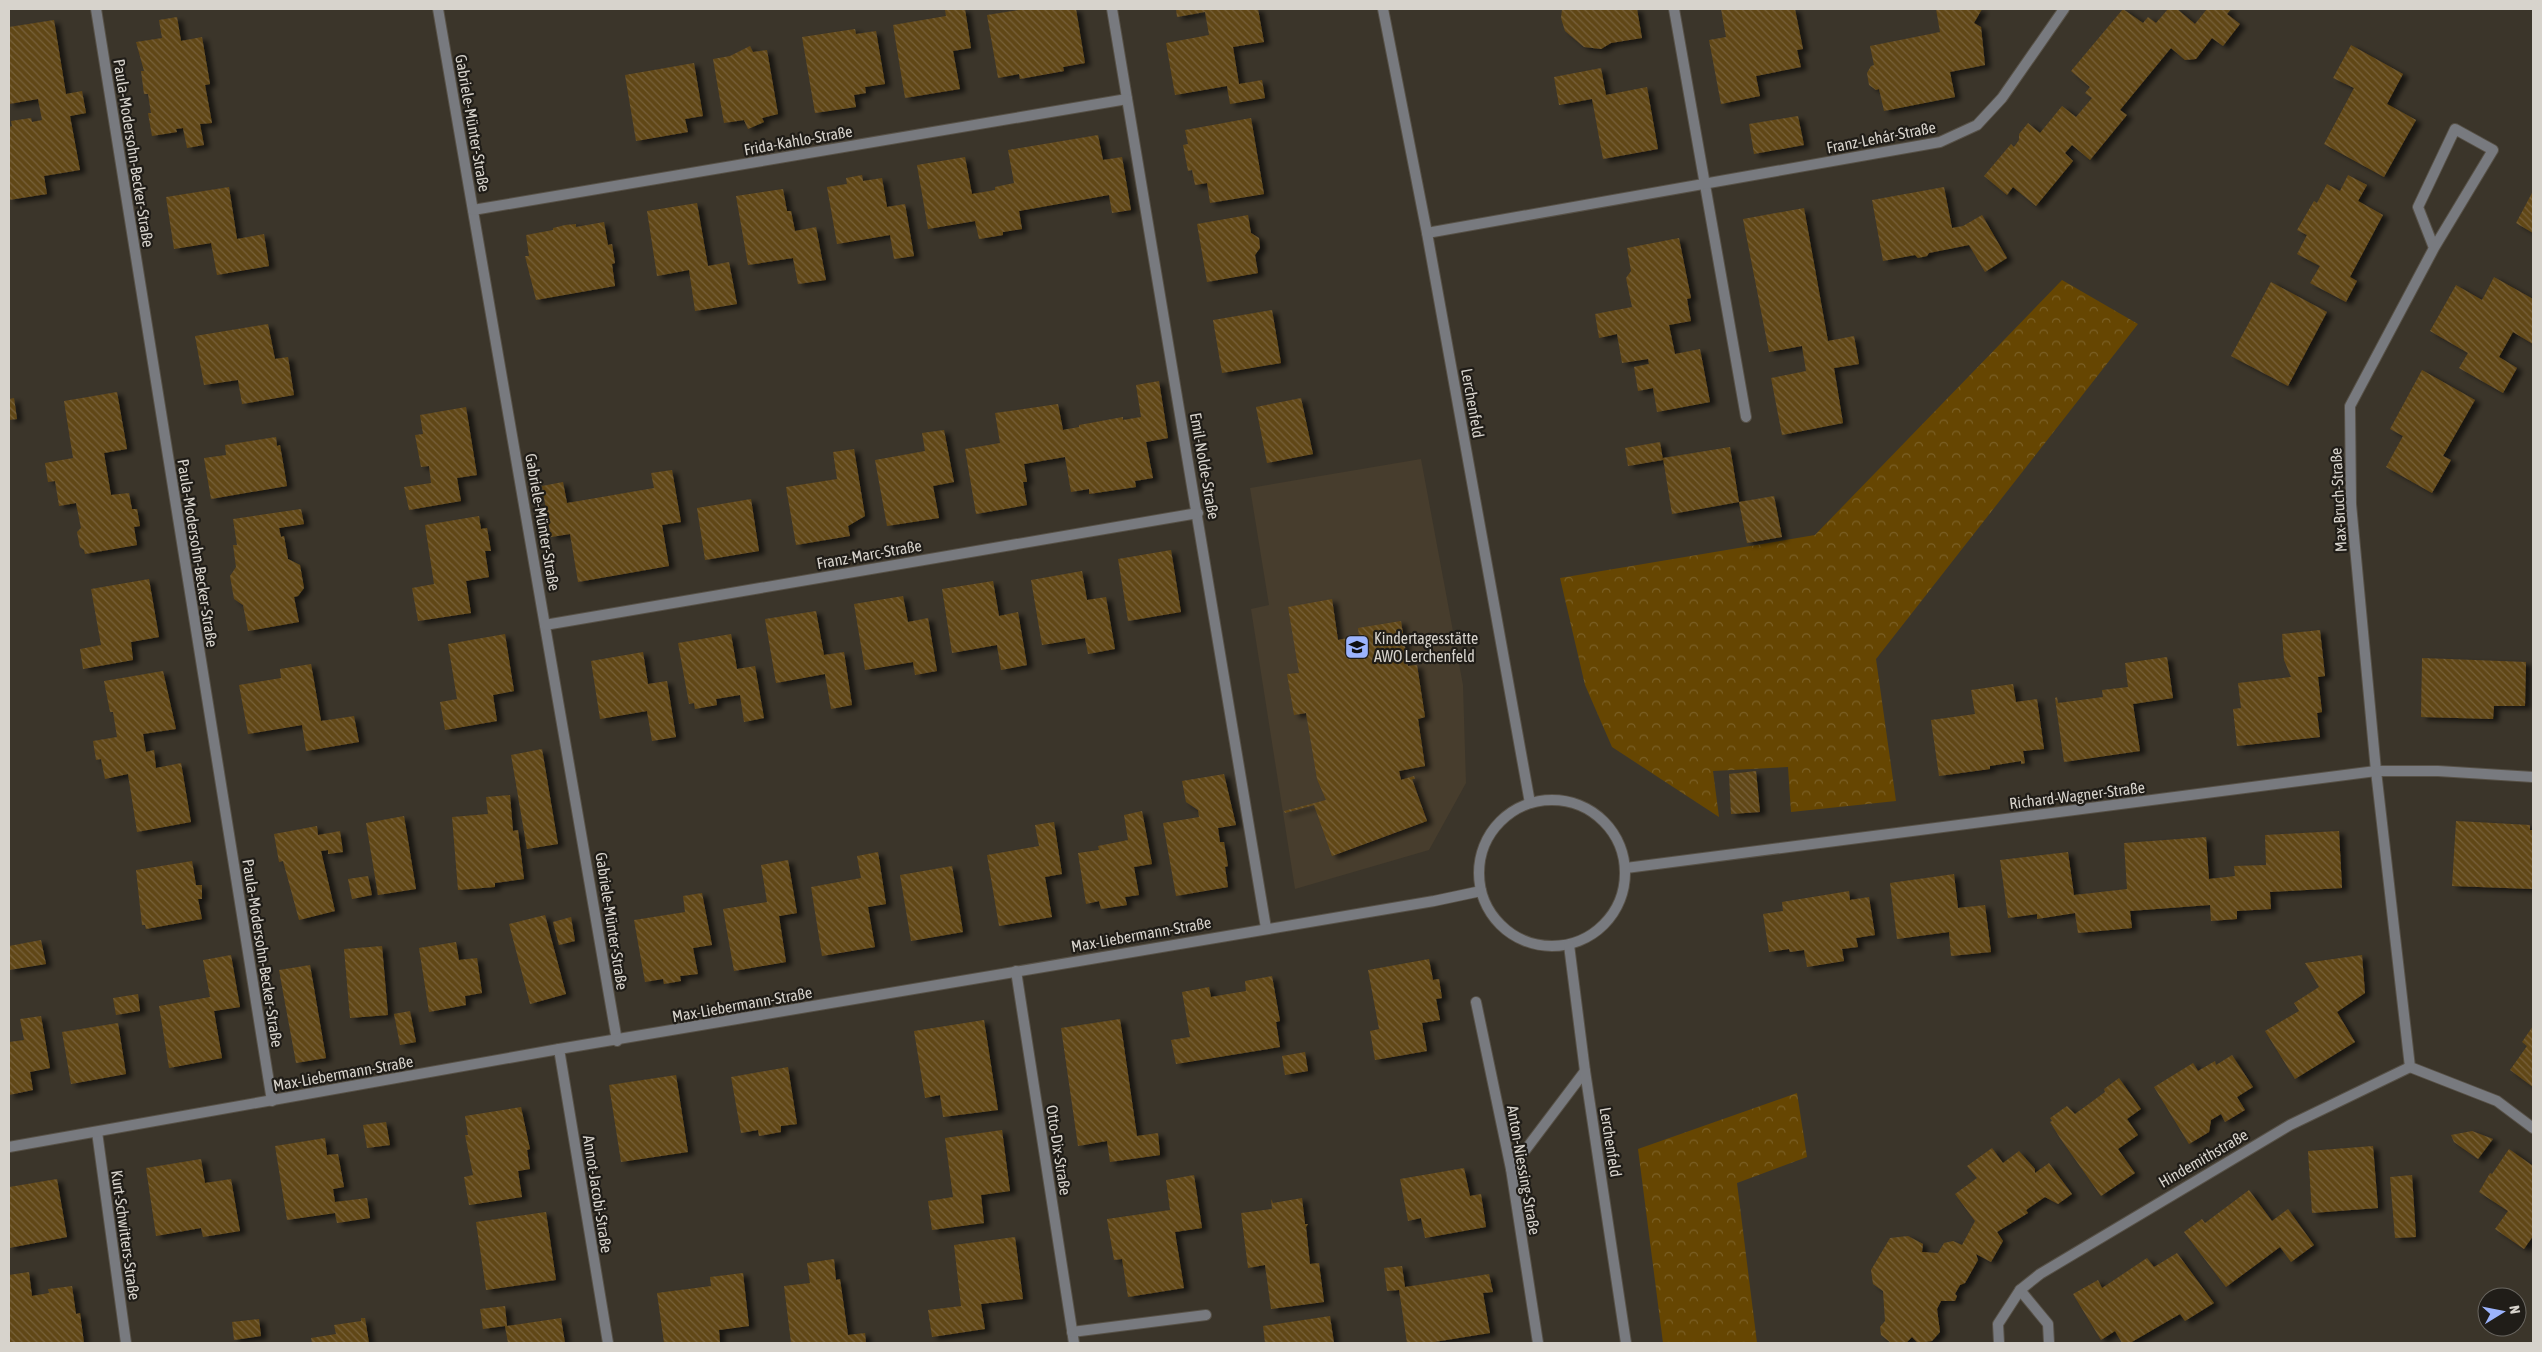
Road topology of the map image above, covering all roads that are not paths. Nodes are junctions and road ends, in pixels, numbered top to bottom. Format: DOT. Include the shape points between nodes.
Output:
graph roads {
  1 [pos="96,9"];
  2 [pos="438,9"];
  3 [pos="1112,9"];
  4 [pos="1383,9"];
  5 [pos="1674,9"];
  6 [pos="2064,9"];
  7 [pos="1128,99"];
  8 [pos="1703,184"];
  9 [pos="473,210"];
  10 [pos="1427,233"];
  11 [pos="2434,248"];
  12 [pos="1746,417"];
  13 [pos="1198,513"];
  14 [pos="545,625"];
  15 [pos="2376,771"];
  16 [pos="2533,777"];
  17 [pos="1530,803"];
  18 [pos="1626,868"];
  19 [pos="1481,891"];
  20 [pos="1266,928"];
  21 [pos="1569,945"];
  22 [pos="1016,972"];
  23 [pos="1476,1002"];
  24 [pos="617,1041"];
  25 [pos="559,1050"];
  26 [pos="2410,1066"];
  27 [pos="1585,1071"];
  28 [pos="272,1101"];
  29 [pos="2533,1128"];
  30 [pos="97,1132"];
  31 [pos="9,1147"];
  32 [pos="1510,1169"];
  33 [pos="2020,1290"];
  34 [pos="1206,1314"];
  35 [pos="1073,1338"];
  36 [pos="126,1343"];
  37 [pos="608,1343"];
  38 [pos="1538,1343"];
  39 [pos="1626,1343"];
  40 [pos="1999,1343"];
  41 [pos="2049,1343"];
  1 -- 28 [label="street, Paula-Modersohn-Becker-Straße"];
  2 -- 9 [label="street, Gabriele-Münter-Straße"];
  3 -- 7 [label="street, Emil-Nolde-Straße"];
  4 -- 10 [label="street, Lerchenfeld"];
  5 -- 8 [label="street"];
  6 -- 8 [label="street, Franz-Lehár-Straße" via="2002,98 1977,125 1940,142"];
  7 -- 9 [label="street, Frida-Kahlo-Straße"];
  7 -- 13 [label="street, Emil-Nolde-Straße"];
  8 -- 10 [label="street, Franz-Lehár-Straße"];
  8 -- 12 [label="street"];
  9 -- 14 [label="street, Gabriele-Münter-Straße"];
  10 -- 17 [label="street, Lerchenfeld"];
  11 -- 11 [label="street, Max-Bruch-Straße" via="2493,150 2455,129 2418,207"];
  11 -- 15 [label="street, Max-Bruch-Straße" via="2350,406 2351,504"];
  13 -- 14 [label="street, Franz-Marc-Straße"];
  13 -- 20 [label="street, Emil-Nolde-Straße"];
  14 -- 24 [label="street, Gabriele-Münter-Straße"];
  15 -- 16 [label="street, Richard-Wagner-Straße" via="2438,770"];
  15 -- 18 [label="street, Richard-Wagner-Straße"];
  15 -- 26 [label="street"];
  17 -- 18 [label="street" via="1556,800 1582,806 1604,821 1619,842"];
  17 -- 19 [label="street" via="1506,816 1488,837 1479,863"];
  18 -- 21 [label="street" via="1623,894 1611,917 1592,934"];
  19 -- 20 [label="street, Max-Liebermann-Straße"];
  19 -- 21 [label="street" via="1490,912 1504,929 1524,941 1546,946"];
  20 -- 22 [label="street, Max-Liebermann-Straße"];
  21 -- 27 [label="street, Lerchenfeld"];
  22 -- 24 [label="street, Max-Liebermann-Straße"];
  22 -- 35 [label="street, Otto-Dix-Straße"];
  23 -- 32 [label="street, Anton-Niessing-Straße"];
  24 -- 25 [label="street, Max-Liebermann-Straße"];
  25 -- 28 [label="street, Max-Liebermann-Straße"];
  25 -- 37 [label="street, Annot-Jacobi-Straße"];
  26 -- 29 [label="street" via="2497,1101"];
  26 -- 33 [label="street, Hindemithstraße" via="2290,1125 2040,1274"];
  27 -- 32 [label="street"];
  27 -- 39 [label="street, Lerchenfeld"];
  28 -- 30 [label="street, Max-Liebermann-Straße"];
  30 -- 31 [label="street, Max-Liebermann-Straße"];
  30 -- 36 [label="street, Kurt-Schwitters-Straße"];
  32 -- 38 [label="street, Anton-Niessing-Straße"];
  33 -- 40 [label="street, Hindemithstraße" via="1998,1324"];
  33 -- 41 [label="street" via="2048,1324"];
  34 -- 35 [label="street, Otto-Dix-Straße"];
}
